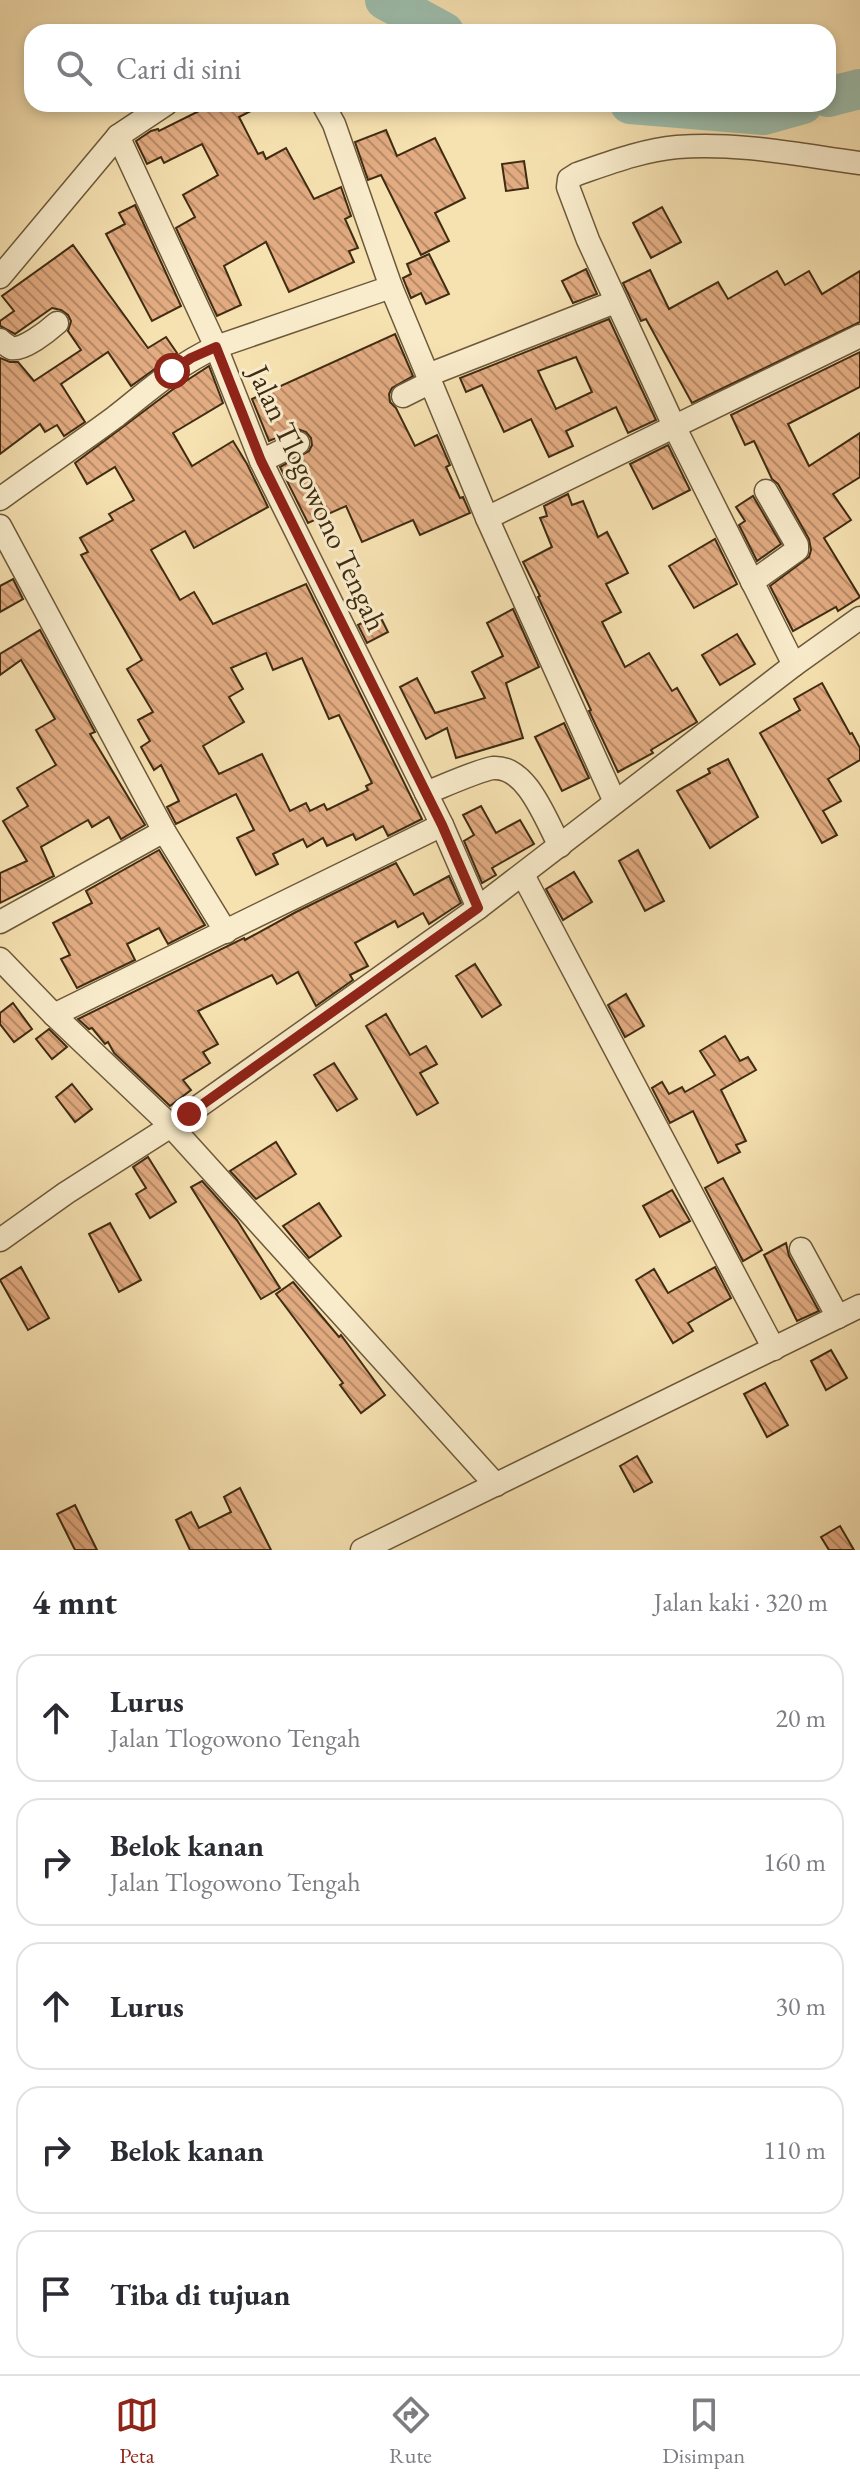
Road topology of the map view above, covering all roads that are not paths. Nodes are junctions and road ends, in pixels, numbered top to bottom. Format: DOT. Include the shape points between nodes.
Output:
graph roads {
  1 [pos="154,112"];
  2 [pos="327,112"];
  3 [pos="118,136"];
  4 [pos="860,163"];
  5 [pos="0,277"];
  6 [pos="391,287"];
  7 [pos="615,302"];
  8 [pos="57,323"];
  9 [pos="860,336"];
  10 [pos="0,340"];
  11 [pos="216,347"];
  12 [pos="429,378"];
  13 [pos="403,396"];
  14 [pos="675,428"];
  15 [pos="298,443"];
  16 [pos="261,461"];
  17 [pos="766,491"];
  18 [pos="0,499"];
  19 [pos="487,518"];
  20 [pos="0,526"];
  21 [pos="752,582"];
  22 [pos="860,618"];
  23 [pos="794,665"];
  24 [pos="426,793"];
  25 [pos="615,802"];
  26 [pos="442,825"];
  27 [pos="164,831"];
  28 [pos="560,846"];
  29 [pos="523,875"];
  30 [pos="478,908"];
  31 [pos="0,922"];
  32 [pos="226,932"];
  33 [pos="0,959"];
  34 [pos="54,1015"];
  35 [pos="171,1126"];
  36 [pos="0,1240"];
  37 [pos="801,1249"];
  38 [pos="860,1306"];
  39 [pos="838,1317"];
  40 [pos="774,1349"];
  41 [pos="496,1485"];
  42 [pos="362,1550"];
  1 -- 3 [label="street"];
  2 -- 6 [label="street"];
  3 -- 5 [label="street"];
  3 -- 11 [label="street"];
  4 -- 7 [label="street" via="694,146 657,150 577,174 568,181 570,197"];
  6 -- 11 [label="street"];
  6 -- 12 [label="street"];
  7 -- 12 [label="street"];
  7 -- 14 [label="street"];
  8 -- 10 [label="street" via="18,348"];
  9 -- 14 [label="street"];
  11 -- 16 [label="street, Jalan Tlogowono Tengah"];
  11 -- 18 [label="street, Jalan Tlogowono Tengah" via="172,371"];
  12 -- 13 [label="street"];
  12 -- 19 [label="street"];
  14 -- 19 [label="street"];
  14 -- 21 [label="street"];
  15 -- 16 [label="street"];
  16 -- 24 [label="street, Jalan Tlogowono Tengah"];
  17 -- 21 [label="street" via="797,550"];
  19 -- 25 [label="street"];
  20 -- 27 [label="street"];
  21 -- 23 [label="street"];
  22 -- 23 [label="street"];
  23 -- 25 [label="street"];
  24 -- 26 [label="street, Jalan Tlogowono Tengah"];
  24 -- 28 [label="street" via="493,768 515,774 529,788"];
  25 -- 28 [label="street"];
  26 -- 30 [label="street, Jalan Tlogowono Tengah"];
  26 -- 32 [label="street"];
  27 -- 31 [label="street"];
  27 -- 32 [label="street"];
  28 -- 29 [label="street"];
  29 -- 30 [label="street"];
  29 -- 40 [label="street"];
  30 -- 35 [label="street"];
  32 -- 34 [label="street"];
  33 -- 34 [label="street"];
  34 -- 35 [label="street"];
  35 -- 36 [label="street"];
  35 -- 41 [label="street"];
  37 -- 39 [label="street"];
  38 -- 39 [label="street"];
  39 -- 40 [label="street"];
  40 -- 41 [label="street"];
  41 -- 42 [label="street"];
}
